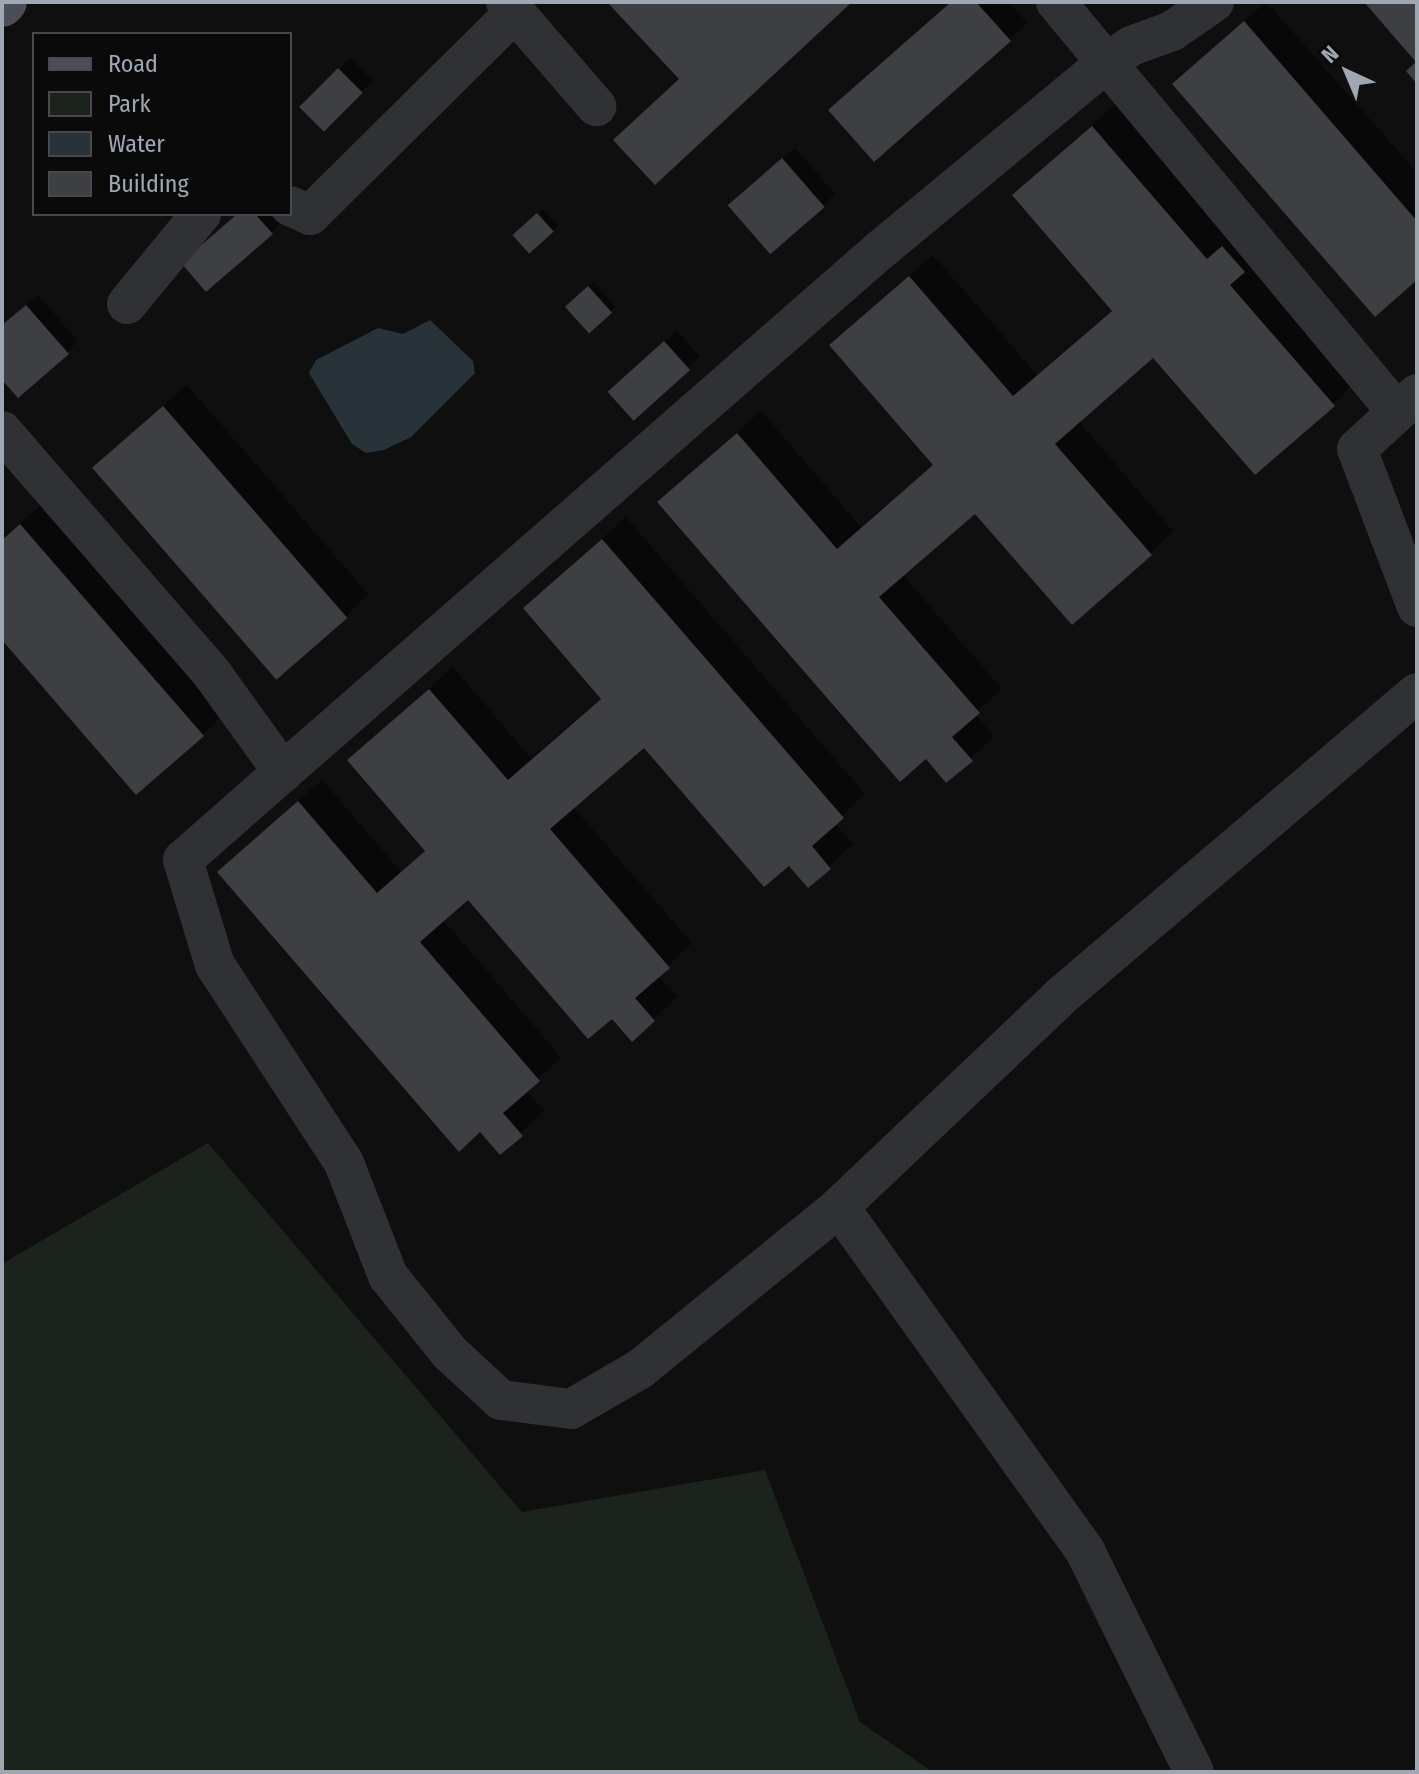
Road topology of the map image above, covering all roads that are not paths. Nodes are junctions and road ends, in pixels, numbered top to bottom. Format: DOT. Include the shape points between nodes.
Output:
graph roads {
  1 [pos="1056,2"];
  2 [pos="1214,2"];
  3 [pos="510,7"];
  4 [pos="1106,63"];
  5 [pos="596,106"];
  6 [pos="292,207"];
  7 [pos="199,216"];
  8 [pos="127,304"];
  9 [pos="1407,402"];
  10 [pos="2,431"];
  11 [pos="1417,607"];
  12 [pos="1417,693"];
  13 [pos="283,772"];
  14 [pos="839,1207"];
  15 [pos="1194,1772"];
  1 -- 4 [label="lane"];
  2 -- 4 [label="lane" via="1172,31 1131,46"];
  3 -- 5 [label="lane"];
  3 -- 6 [label="lane" via="310,215"];
  4 -- 9 [label="lane"];
  4 -- 13 [label="lane" via="879,251"];
  7 -- 8 [label="lane"];
  9 -- 11 [label="lane" via="1357,449"];
  10 -- 13 [label="lane" via="213,675"];
  12 -- 14 [label="lane" via="1061,996"];
  13 -- 14 [label="lane" via="183,860 215,965 344,1163 388,1276 450,1353 501,1400 571,1409 640,1369"];
  14 -- 15 [label="lane" via="1085,1551"];
}
